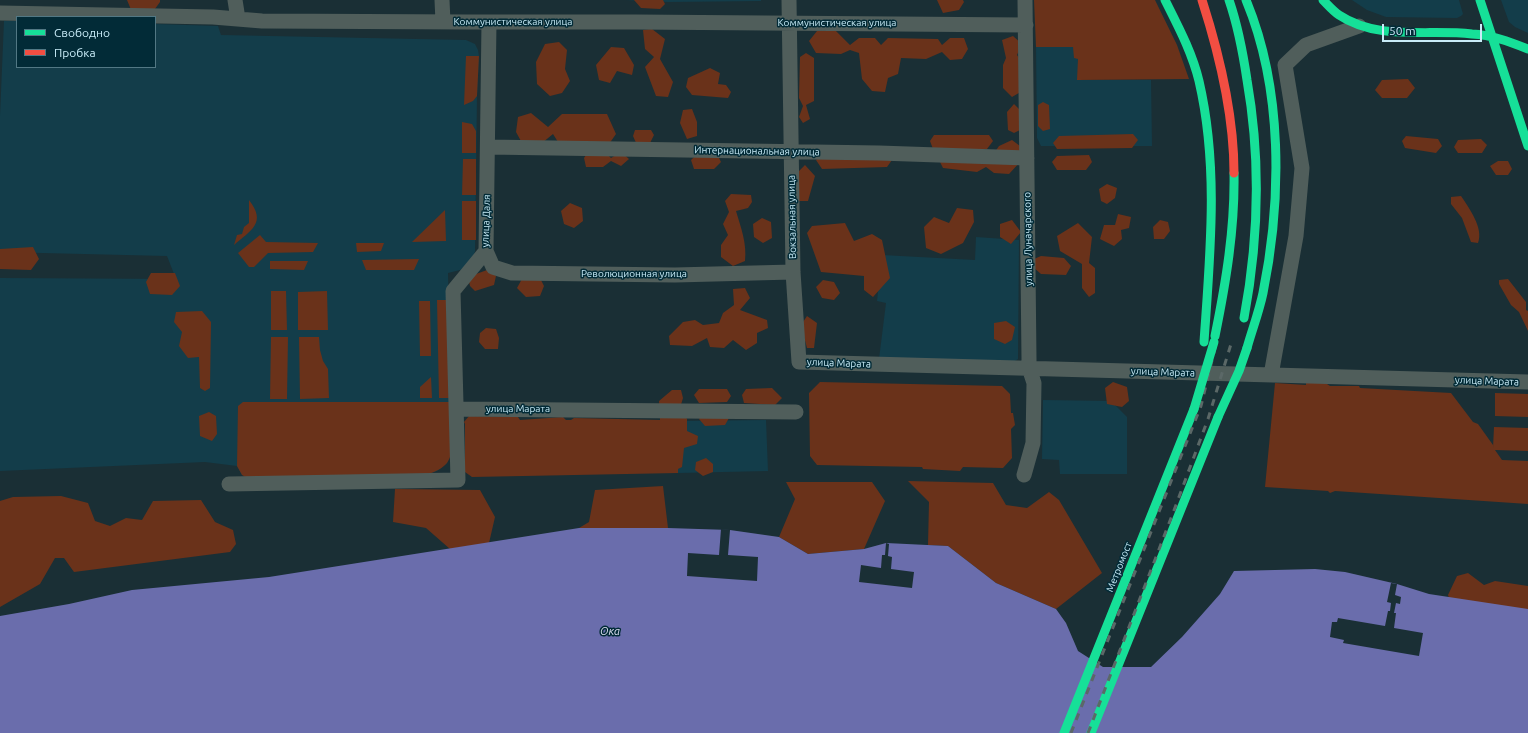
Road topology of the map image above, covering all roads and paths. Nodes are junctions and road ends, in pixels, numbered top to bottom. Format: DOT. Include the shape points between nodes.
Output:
graph roads {
  1 [pos="235,0"];
  2 [pos="442,0"];
  3 [pos="788,0"];
  4 [pos="1025,0"];
  5 [pos="1165,0"];
  6 [pos="1202,0"];
  7 [pos="1229,0"];
  8 [pos="1246,0"];
  9 [pos="1323,0"];
  10 [pos="1480,0"];
  11 [pos="0,13"];
  12 [pos="119,16"];
  13 [pos="156,17"];
  14 [pos="238,19"];
  15 [pos="442,22"];
  16 [pos="490,22"];
  17 [pos="789,23"];
  18 [pos="1026,25"];
  19 [pos="1359,26"];
  20 [pos="1492,37"];
  21 [pos="1528,49"];
  22 [pos="1528,146"];
  23 [pos="488,147"];
  24 [pos="790,152"];
  25 [pos="1027,158"];
  26 [pos="486,251"];
  27 [pos="793,272"];
  28 [pos="1242,325"];
  29 [pos="799,362"];
  30 [pos="1029,368"];
  31 [pos="1271,375"];
  32 [pos="1528,382"];
  33 [pos="457,409"];
  34 [pos="1194,409"];
  35 [pos="796,412"];
  36 [pos="1024,475"];
  37 [pos="229,484"];
  38 [pos="1064,733"];
  39 [pos="1091,733"];
  1 -- 14 [label="street"];
  2 -- 15 [label="street"];
  3 -- 17 [label="street, Вокзальная улица"];
  4 -- 18 [label="street, улица Луначарского"];
  5 -- 34 [label="main road, bridge" via="1188,44 1199,79 1207,120 1211,166 1211,241 1204,342"];
  6 -- 34 [label="main road, bridge" via="1219,56 1233,156 1234,188 1225,283 1214,342"];
  7 -- 28 [label="main road" via="1248,81 1258,157 1257,220"];
  8 -- 39 [label="main road, bridge" via="1259,37 1274,126 1276,171 1273,233 1263,294 1242,347 1239,371 1218,417"];
  9 -- 19 [label="main road" via="1344,18"];
  10 -- 20 [label="main road"];
  11 -- 12 [label="street, Коммунистическая улица"];
  13 -- 14 [label="street, Коммунистическая улица"];
  14 -- 15 [label="street, Коммунистическая улица"];
  15 -- 16 [label="street, Коммунистическая улица"];
  16 -- 17 [label="street, Коммунистическая улица"];
  16 -- 23 [label="street, улица Даля"];
  17 -- 18 [label="street, Коммунистическая улица"];
  17 -- 24 [label="street, Вокзальная улица"];
  18 -- 25 [label="street, улица Луначарского"];
  19 -- 20 [label="main road" via="1378,31 1467,33"];
  19 -- 31 [label="street" via="1306,45 1285,65 1302,168 1296,236"];
  20 -- 21 [label="main road"];
  20 -- 22 [label="main road"];
  23 -- 24 [label="street, Интернациональная улица"];
  23 -- 26 [label="street, улица Даля"];
  24 -- 25 [label="street, Интернациональная улица"];
  24 -- 27 [label="street, Вокзальная улица"];
  25 -- 30 [label="street, улица Луначарского"];
  26 -- 27 [label="street, Революционная улица" via="494,267 512,273 675,275"];
  26 -- 33 [label="street, улица Даля" via="453,291"];
  27 -- 29 [label="street, Вокзальная улица"];
  29 -- 30 [label="street, улица Марата"];
  30 -- 31 [label="street, улица Марата"];
  30 -- 36 [label="street, улица Луначарского" via="1034,383 1033,443"];
  31 -- 32 [label="street, улица Марата"];
  33 -- 35 [label="street, улица Марата"];
  33 -- 37 [label="street, улица Даля" via="458,480"];
  34 -- 38 [label="main road, Метромост"];
}
